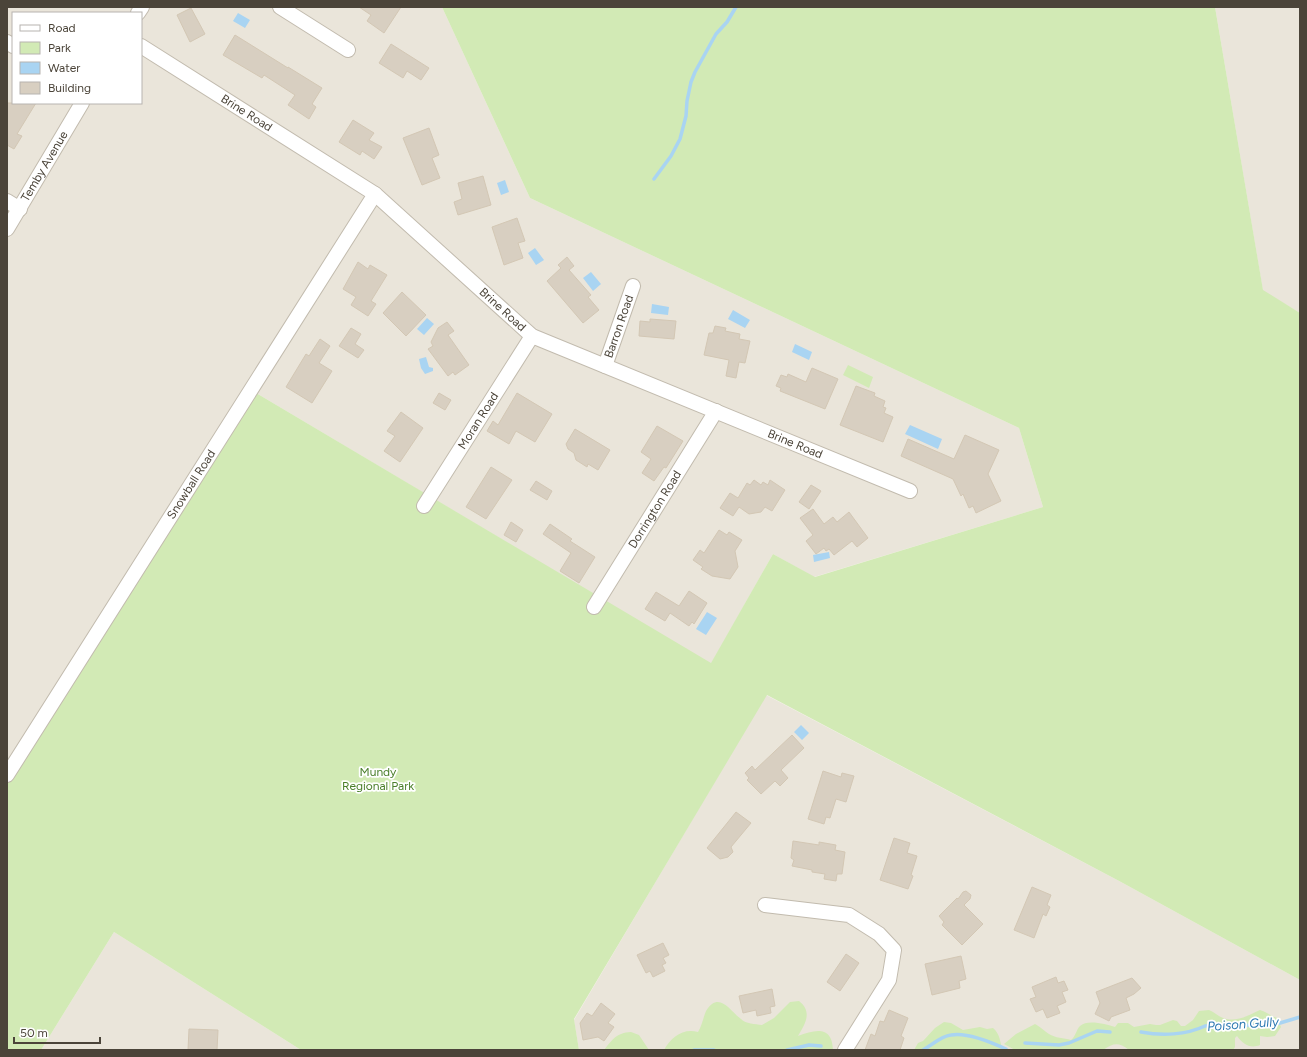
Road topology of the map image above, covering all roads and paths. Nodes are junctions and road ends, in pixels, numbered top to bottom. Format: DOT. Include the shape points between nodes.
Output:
graph roads {
  1 [pos="280,7"];
  2 [pos="142,47"];
  3 [pos="348,50"];
  4 [pos="81,104"];
  5 [pos="375,194"];
  6 [pos="7,201"];
  7 [pos="20,209"];
  8 [pos="7,229"];
  9 [pos="633,286"];
  10 [pos="532,336"];
  11 [pos="604,366"];
  12 [pos="716,411"];
  13 [pos="910,491"];
  14 [pos="424,506"];
  15 [pos="594,607"];
  16 [pos="7,775"];
  17 [pos="765,905"];
  18 [pos="845,1050"];
  1 -- 3 [label="street"];
  2 -- 5 [label="street, Brine Road"];
  4 -- 7 [label="street, Temby Avenue"];
  5 -- 10 [label="street, Brine Road"];
  5 -- 16 [label="street, Snowball Road"];
  6 -- 7 [label="street"];
  7 -- 8 [label="street, Temby Avenue"];
  9 -- 11 [label="street, Barron Road"];
  10 -- 11 [label="street, Brine Road"];
  10 -- 14 [label="street, Moran Road"];
  11 -- 12 [label="street, Brine Road"];
  12 -- 13 [label="street, Brine Road"];
  12 -- 15 [label="street, Dorrington Road"];
  17 -- 18 [label="street" via="849,915 879,934 894,950 889,980"];
}
